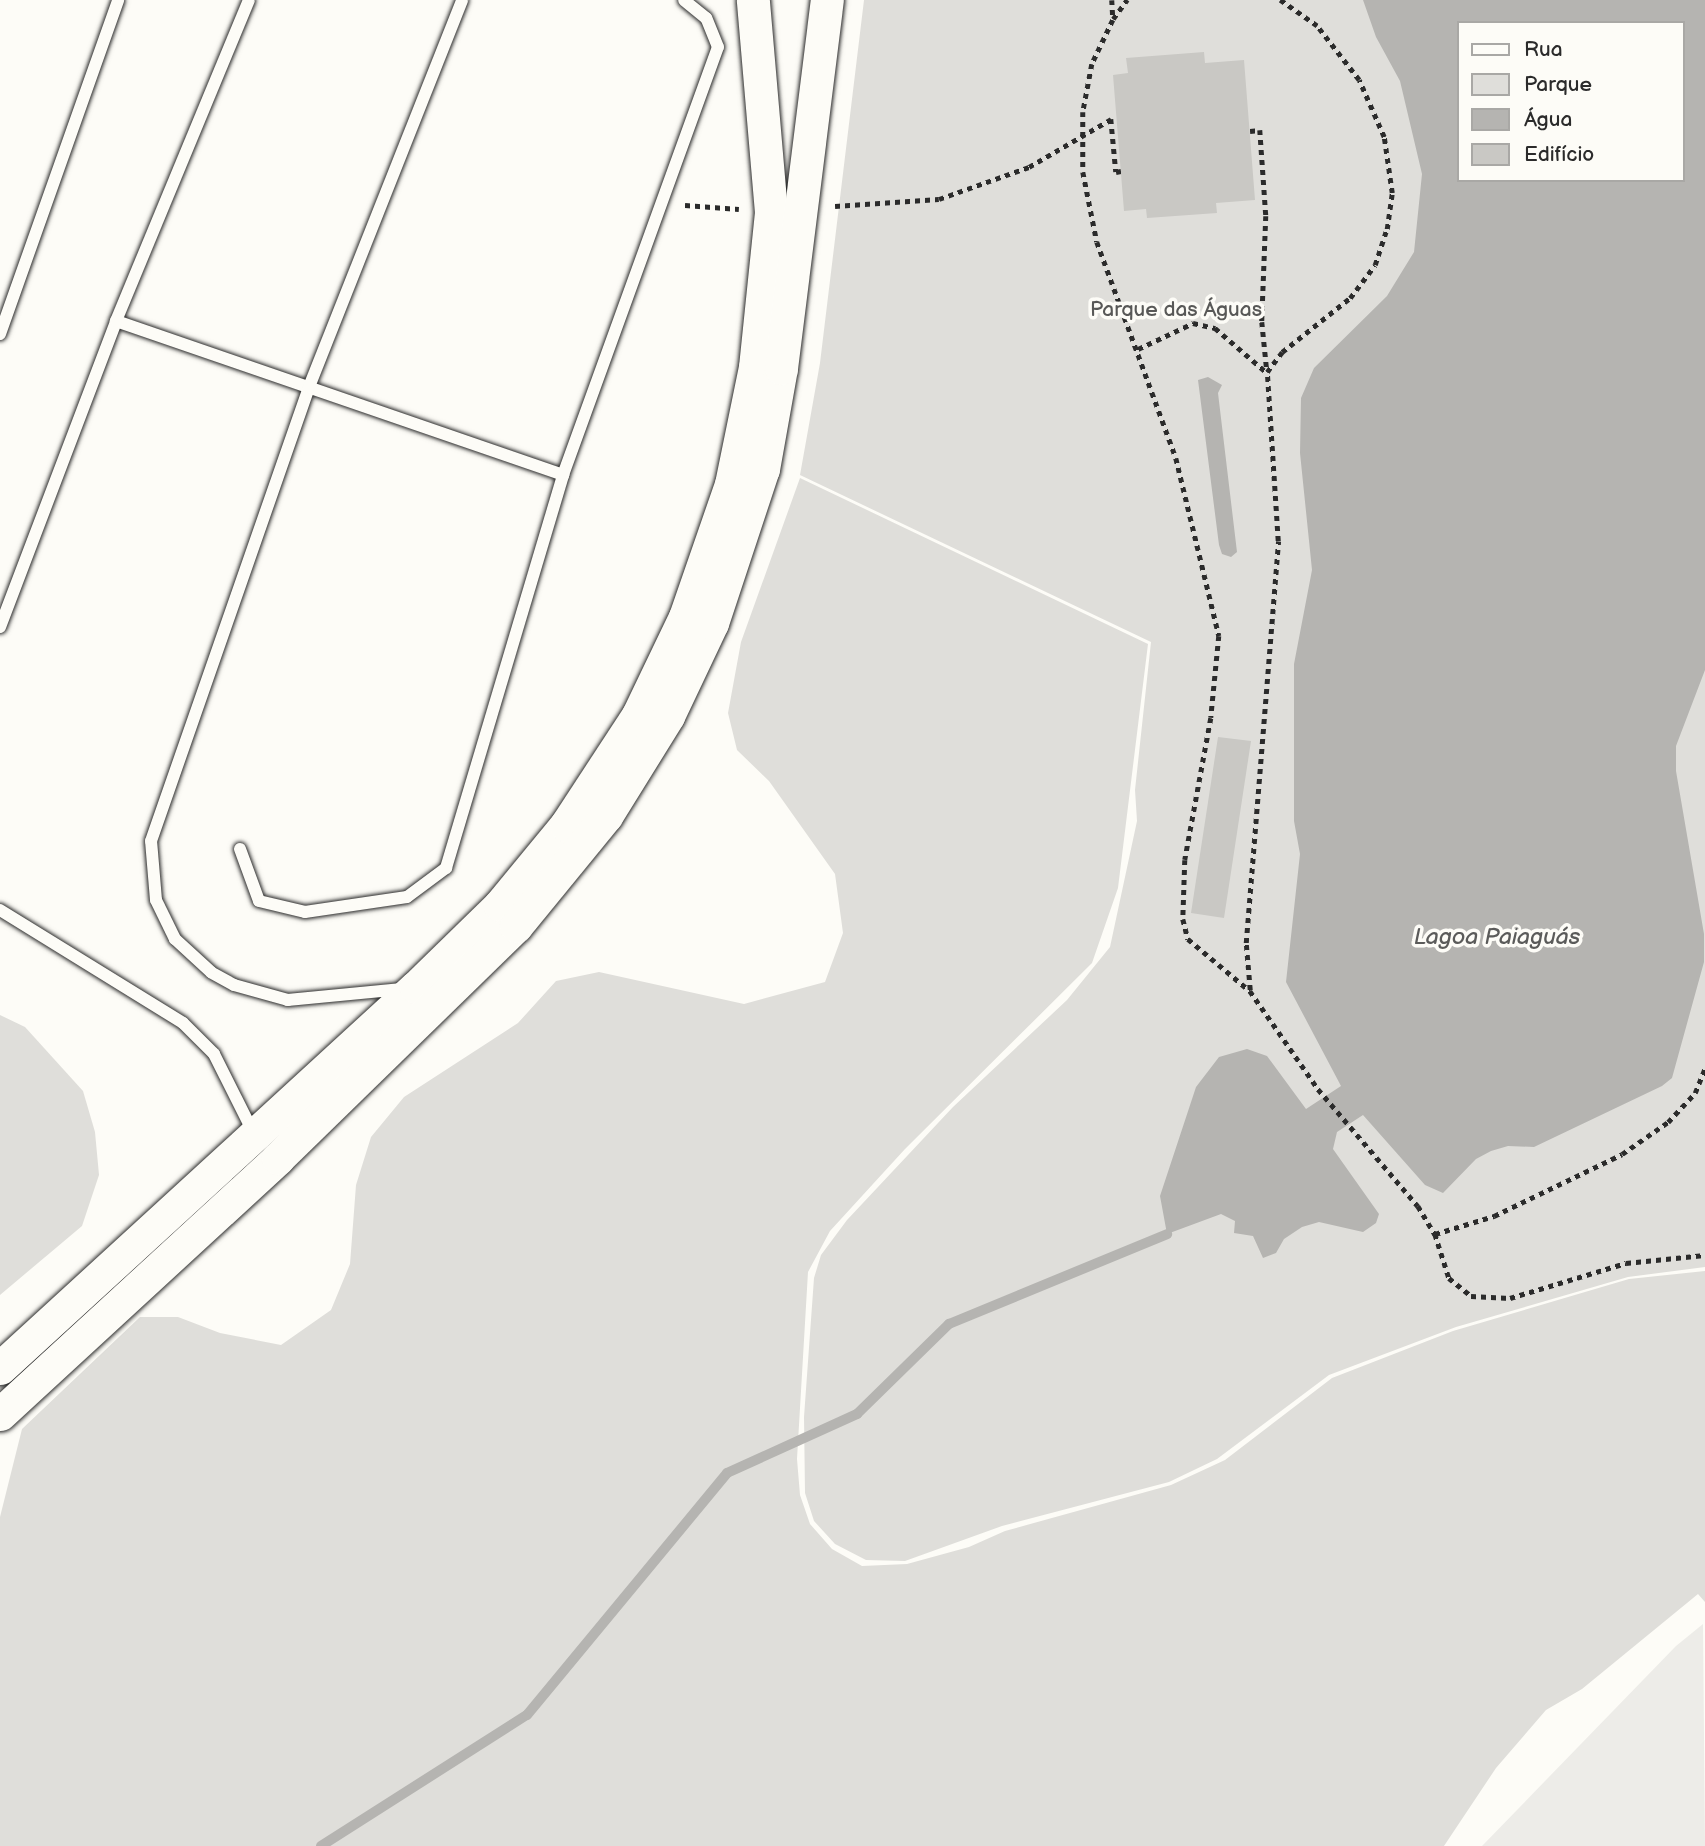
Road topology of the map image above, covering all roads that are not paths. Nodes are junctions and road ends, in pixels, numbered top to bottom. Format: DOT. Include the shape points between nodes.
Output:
graph roads {
  1 [pos="118,0"];
  2 [pos="249,0"];
  3 [pos="462,0"];
  4 [pos="684,0"];
  5 [pos="746,0"];
  6 [pos="753,0"];
  7 [pos="827,0"];
  8 [pos="759,37"];
  9 [pos="786,209"];
  10 [pos="116,321"];
  11 [pos="0,334"];
  12 [pos="309,387"];
  13 [pos="563,475"];
  14 [pos="0,627"];
  15 [pos="240,849"];
  16 [pos="0,910"];
  17 [pos="416,987"];
  18 [pos="266,1146"];
  19 [pos="0,1368"];
  20 [pos="0,1414"];
  1 -- 11 [label="lane"];
  2 -- 10 [label="lane"];
  3 -- 12 [label="lane"];
  4 -- 13 [label="lane" via="706,18 718,47"];
  5 -- 8 [label="street"];
  6 -- 8 [label="street"];
  7 -- 9 [label="street"];
  8 -- 9 [label="street"];
  9 -- 17 [label="street" via="733,471 685,617 638,715 566,825 500,905"];
  9 -- 18 [label="street" via="763,469 712,622 668,716 606,816 516,926"];
  10 -- 12 [label="lane"];
  10 -- 14 [label="lane"];
  12 -- 13 [label="lane"];
  12 -- 17 [label="lane" via="151,841 150,873 156,900 175,939 193,959 234,985 288,1000"];
  13 -- 15 [label="lane" via="446,868 407,897 305,912 259,901"];
  16 -- 18 [label="lane" via="183,1023 214,1054"];
  17 -- 18 [label="street"];
  18 -- 19 [label="street"];
  18 -- 20 [label="street"];
}
